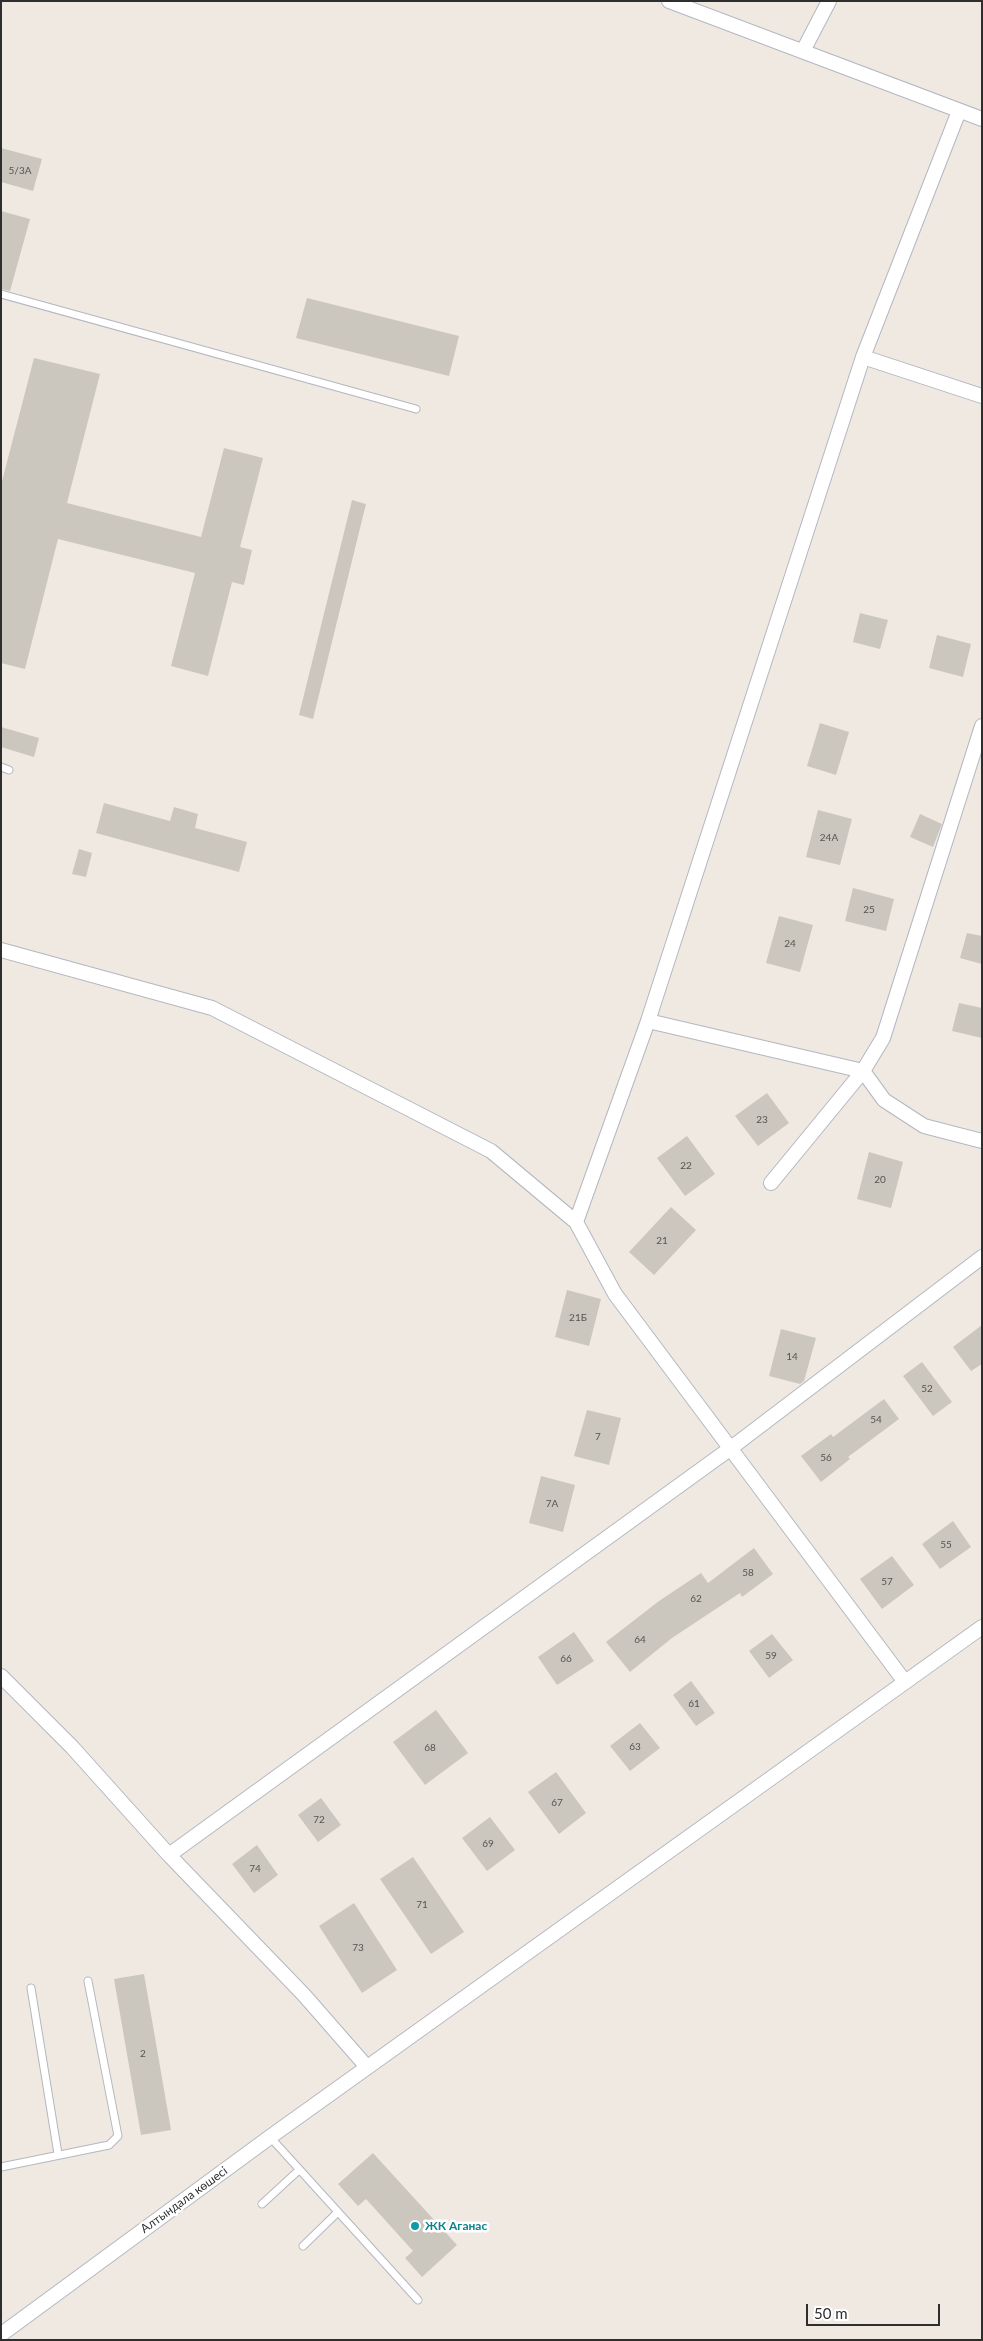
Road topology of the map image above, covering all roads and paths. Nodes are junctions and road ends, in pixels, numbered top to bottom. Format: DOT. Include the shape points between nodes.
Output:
graph roads {
  1 [pos="669,1"];
  2 [pos="829,1"];
  3 [pos="803,52"];
  4 [pos="959,111"];
  5 [pos="982,119"];
  6 [pos="1,294"];
  7 [pos="863,357"];
  8 [pos="982,396"];
  9 [pos="416,408"];
  10 [pos="982,726"];
  11 [pos="1,767"];
  12 [pos="10,770"];
  13 [pos="1,950"];
  14 [pos="648,1021"];
  15 [pos="863,1071"];
  16 [pos="982,1141"];
  17 [pos="771,1183"];
  18 [pos="576,1222"];
  19 [pos="982,1257"];
  20 [pos="731,1448"];
  21 [pos="982,1627"];
  22 [pos="1,1676"];
  23 [pos="905,1682"];
  24 [pos="168,1855"];
  25 [pos="88,1981"];
  26 [pos="31,1988"];
  27 [pos="368,2067"];
  28 [pos="270,2137"];
  29 [pos="58,2154"];
  30 [pos="1,2167"];
  31 [pos="299,2170"];
  32 [pos="262,2204"];
  33 [pos="338,2212"];
  34 [pos="303,2246"];
  35 [pos="418,2300"];
  36 [pos="2,2333"];
  1 -- 3 [label="street"];
  2 -- 3 [label="street"];
  3 -- 4 [label="street"];
  4 -- 5 [label="street"];
  4 -- 7 [label="street"];
  6 -- 9 [label="lane"];
  7 -- 8 [label="street"];
  7 -- 14 [label="street"];
  10 -- 15 [label="street" via="883,1038"];
  11 -- 12 [label="lane"];
  13 -- 18 [label="street" via="212,1008 491,1152"];
  14 -- 15 [label="street"];
  14 -- 18 [label="street"];
  15 -- 16 [label="street" via="884,1100 924,1126"];
  15 -- 17 [label="street"];
  18 -- 20 [label="street" via="615,1294"];
  19 -- 20 [label="street"];
  20 -- 23 [label="street"];
  20 -- 24 [label="street"];
  21 -- 23 [label="street, Алтындала көшесі"];
  22 -- 24 [label="street" via="72,1748"];
  23 -- 27 [label="street, Алтындала көшесі"];
  24 -- 27 [label="street" via="304,1995"];
  25 -- 29 [label="lane" via="118,2136 109,2145"];
  26 -- 29 [label="lane"];
  27 -- 28 [label="street, Алтындала көшесі"];
  28 -- 31 [label="lane"];
  28 -- 36 [label="street, Алтындала көшесі"];
  29 -- 30 [label="lane"];
  31 -- 32 [label="lane"];
  31 -- 33 [label="lane"];
  33 -- 34 [label="lane"];
  33 -- 35 [label="lane"];
}
